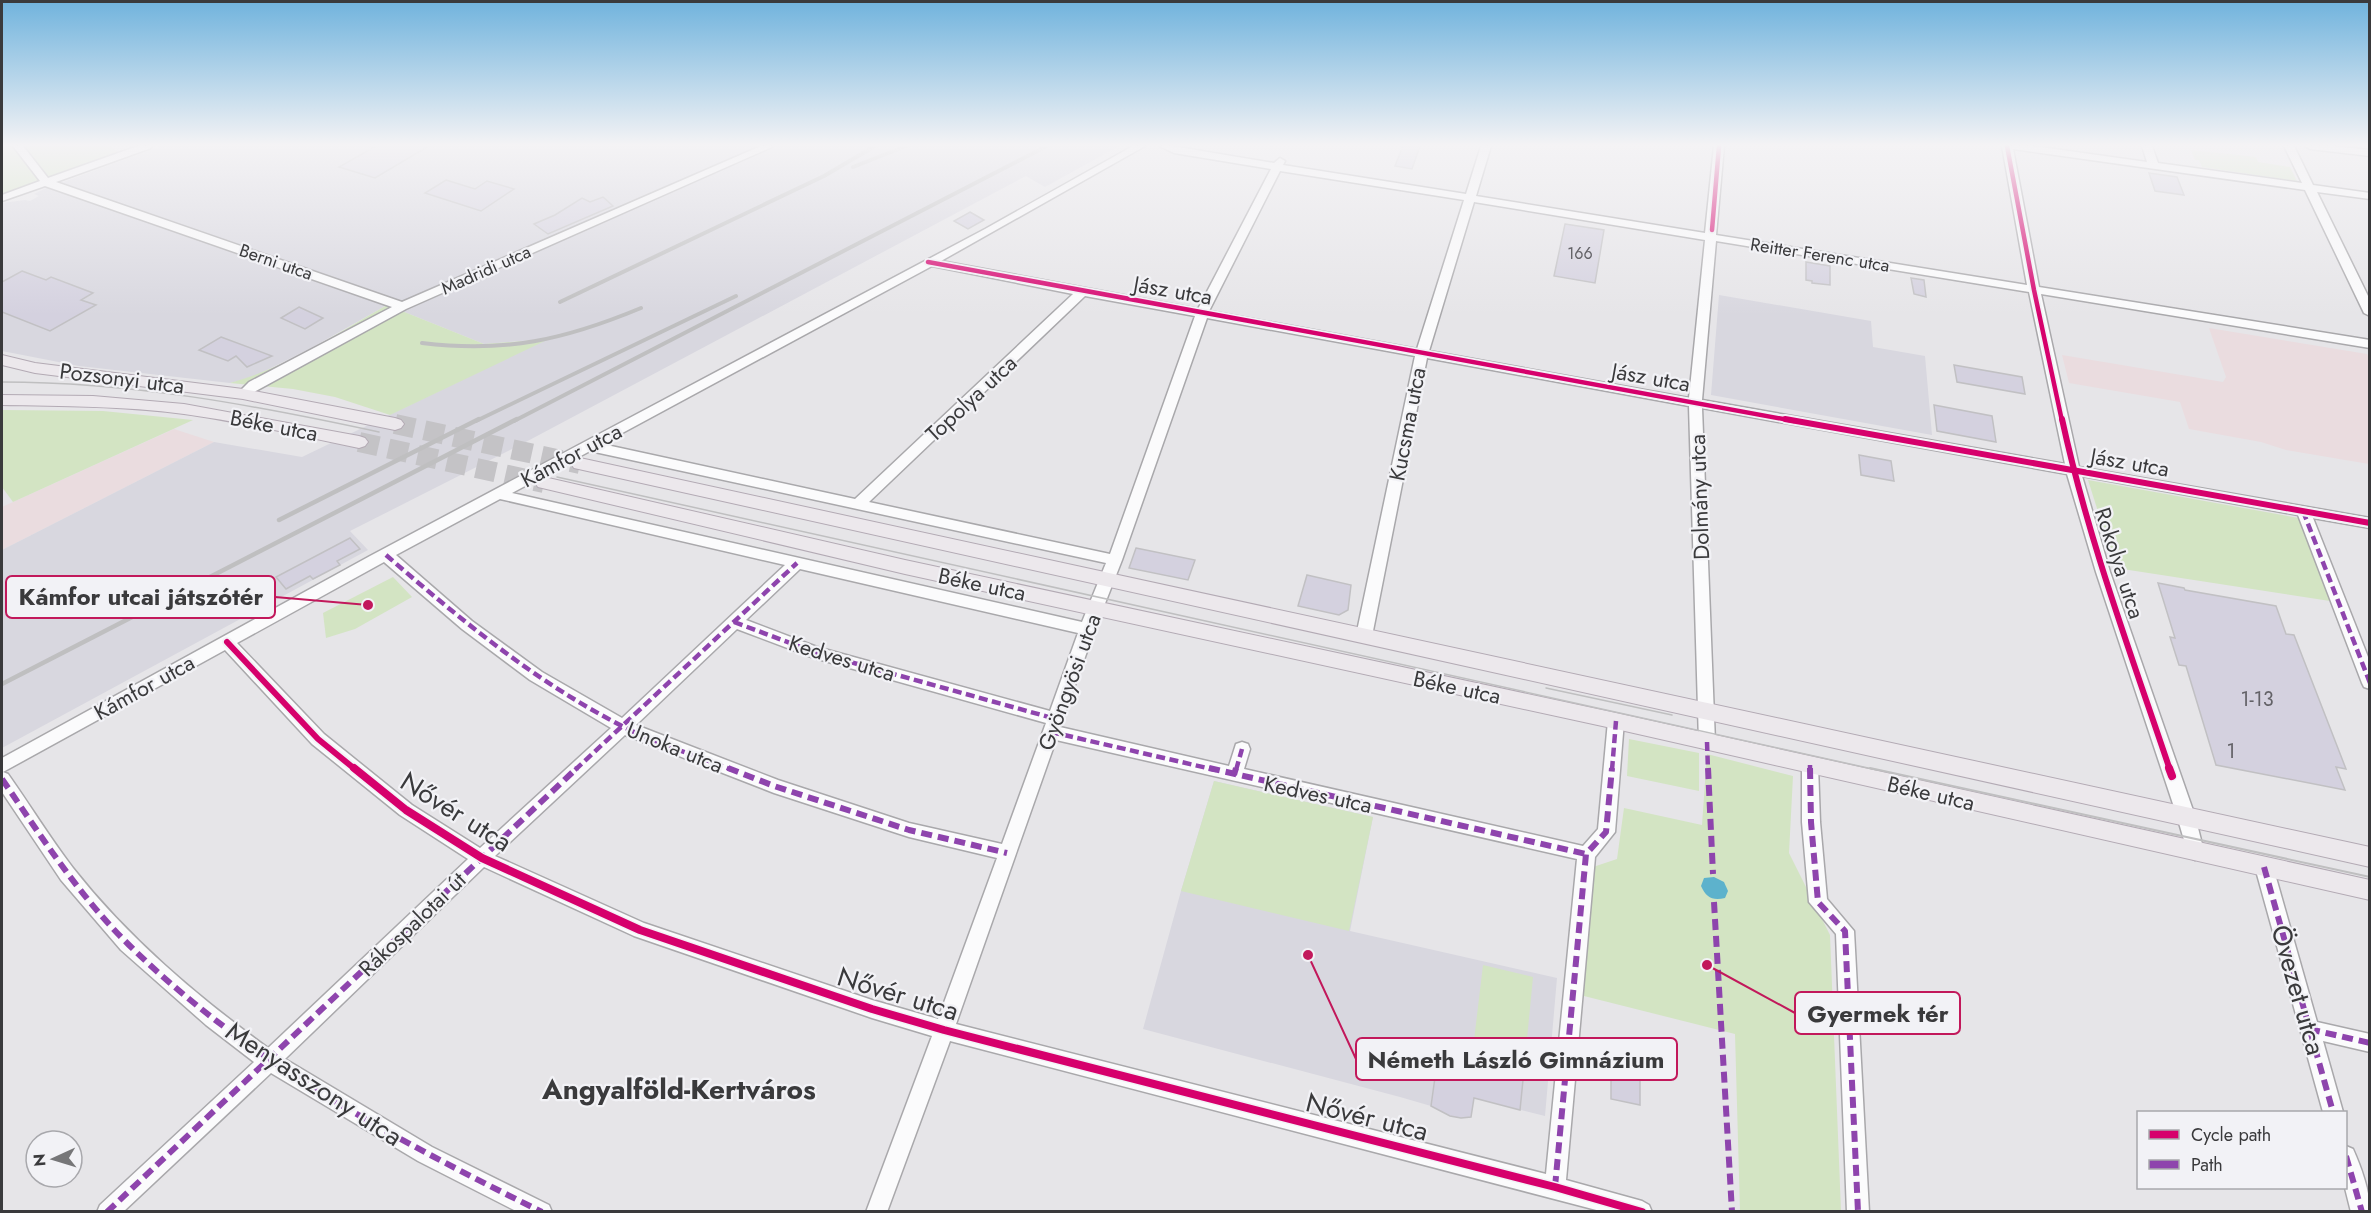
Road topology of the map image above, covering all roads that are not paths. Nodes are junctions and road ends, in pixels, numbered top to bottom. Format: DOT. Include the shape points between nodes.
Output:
graph roads {
  1 [pos="104,203"];
  2 [pos="639,203"];
  3 [pos="1039,203"];
  4 [pos="1259,203"];
  5 [pos="1469,203"];
  6 [pos="1518,203"];
  7 [pos="1714,203"];
  8 [pos="2018,203"];
  9 [pos="2317,203"];
  10 [pos="1712,234"];
  11 [pos="928,262"];
  12 [pos="2033,286"];
  13 [pos="1082,292"];
  14 [pos="402,306"];
  15 [pos="2370,313"];
  16 [pos="1202,314"];
  17 [pos="2370,335"];
  18 [pos="2370,344"];
  19 [pos="1422,353"];
  20 [pos="2,360"];
  21 [pos="243,394"];
  22 [pos="2,400"];
  23 [pos="1695,404"];
  24 [pos="188,410"];
  25 [pos="395,424"];
  26 [pos="359,442"];
  27 [pos="589,446"];
  28 [pos="580,464"];
  29 [pos="2073,470"];
  30 [pos="544,483"];
  31 [pos="497,494"];
  32 [pos="859,503"];
  33 [pos="2303,511"];
  34 [pos="2370,523"];
  35 [pos="386,555"];
  36 [pos="1115,560"];
  37 [pos="796,563"];
  38 [pos="1106,581"];
  39 [pos="1096,608"];
  40 [pos="734,622"];
  41 [pos="1088,629"];
  42 [pos="1364,636"];
  43 [pos="227,642"];
  44 [pos="2370,683"];
  45 [pos="1707,712"];
  46 [pos="1616,721"];
  47 [pos="1053,726"];
  48 [pos="623,727"];
  49 [pos="1707,742"];
  50 [pos="1242,749"];
  51 [pos="1810,765"];
  52 [pos="2,766"];
  53 [pos="1234,776"];
  54 [pos="2,779"];
  55 [pos="2186,816"];
  56 [pos="2195,852"];
  57 [pos="1007,853"];
  58 [pos="1586,854"];
  59 [pos="2370,857"];
  60 [pos="482,858"];
  61 [pos="2264,867"];
  62 [pos="2370,890"];
  63 [pos="2309,1029"];
  64 [pos="944,1030"];
  65 [pos="2370,1043"];
  66 [pos="270,1061"];
  67 [pos="2332,1111"];
  68 [pos="2347,1160"];
  69 [pos="1555,1187"];
  70 [pos="107,1212"];
  71 [pos="542,1212"];
  72 [pos="876,1212"];
  73 [pos="1642,1212"];
  74 [pos="1858,1212"];
  75 [pos="2361,1212"];
  1 -- 14 [label="street, Berni utca"];
  2 -- 14 [label="street, Madridi utca"];
  3 -- 11 [label="street, Kámfor utca"];
  4 -- 16 [label="street, Gyöngyösi utca"];
  5 -- 19 [label="street, Kucsma utca"];
  6 -- 10 [label="street, Reitter Ferenc utca"];
  7 -- 10 [label="street, Dolmány utca"];
  8 -- 12 [label="street, Rokolya utca"];
  9 -- 15 [label="street"];
  10 -- 12 [label="street, Reitter Ferenc utca"];
  10 -- 23 [label="street, Dolmány utca"];
  11 -- 13 [label="street, Jász utca"];
  11 -- 27 [label="street, Kámfor utca"];
  12 -- 17 [label="street, Reitter Ferenc utca"];
  12 -- 18 [label="street, Reitter Ferenc utca"];
  12 -- 29 [label="street, Rokolya utca"];
  13 -- 16 [label="street, Jász utca"];
  13 -- 32 [label="street, Topolya utca"];
  14 -- 21 [label="street, Madridi utca"];
  16 -- 19 [label="street, Jász utca"];
  16 -- 36 [label="street, Gyöngyösi utca"];
  19 -- 23 [label="street, Jász utca"];
  19 -- 42 [label="street, Kucsma utca"];
  20 -- 21 [label="main road, Pozsonyi utca" via="35,368"];
  21 -- 25 [label="main road, Béke utca"];
  22 -- 24 [label="main road, Pozsonyi utca" via="98,401"];
  23 -- 29 [label="street, Jász utca"];
  23 -- 45 [label="street, Dolmány utca"];
  24 -- 26 [label="main road, Béke utca"];
  27 -- 31 [label="street, Kámfor utca"];
  27 -- 32 [label="street"];
  28 -- 38 [label="main road, Béke utca"];
  29 -- 33 [label="street, Jász utca"];
  29 -- 55 [label="street, Rokolya utca" via="2103,572"];
  30 -- 39 [label="main road, Béke utca"];
  31 -- 35 [label="street, Kámfor utca"];
  31 -- 37 [label="street, Béke utca"];
  32 -- 36 [label="street"];
  33 -- 34 [label="street, Jász utca"];
  33 -- 44 [label="street"];
  35 -- 43 [label="street, Kámfor utca"];
  35 -- 48 [label="street, Unoka utca" via="467,625 528,670"];
  36 -- 38 [label="street, Gyöngyösi utca"];
  37 -- 40 [label="street, Rákospalotai út"];
  37 -- 41 [label="street, Béke utca"];
  38 -- 39 [label="street, Gyöngyösi utca"];
  38 -- 42 [label="main road, Béke utca"];
  39 -- 41 [label="street, Gyöngyösi utca"];
  39 -- 46 [label="main road, Béke utca"];
  40 -- 47 [label="street, Kedves utca" via="814,652"];
  40 -- 48 [label="street, Rákospalotai út"];
  41 -- 47 [label="street, Gyöngyösi utca"];
  42 -- 45 [label="main road, Béke utca"];
  43 -- 52 [label="street, Kámfor utca"];
  43 -- 60 [label="street, Nővér utca" via="318,739 406,810"];
  45 -- 49 [label="street, Dolmány utca"];
  45 -- 55 [label="main road, Béke utca"];
  46 -- 49 [label="main road, Béke utca"];
  46 -- 58 [label="street" via="1606,831"];
  47 -- 53 [label="street, Kedves utca"];
  47 -- 57 [label="street, Gyöngyösi utca"];
  48 -- 57 [label="street, Unoka utca" via="774,786 909,830"];
  48 -- 60 [label="street, Rákospalotai út"];
  49 -- 51 [label="main road, Béke utca"];
  50 -- 53 [label="street"];
  51 -- 56 [label="main road, Béke utca"];
  51 -- 74 [label="street" via="1818,902 1845,931"];
  53 -- 58 [label="street, Kedves utca"];
  54 -- 66 [label="street, Menyasszony utca" via="67,874 128,944 213,1019"];
  55 -- 56 [label="street, Rokolya utca"];
  55 -- 59 [label="main road, Béke utca"];
  56 -- 61 [label="main road, Béke utca"];
  57 -- 64 [label="street, Gyöngyösi utca"];
  58 -- 69 [label="street"];
  60 -- 64 [label="street, Nővér utca" via="640,930"];
  60 -- 66 [label="street, Rákospalotai út"];
  61 -- 62 [label="main road, Béke utca"];
  61 -- 63 [label="street, Övezet utca"];
  63 -- 65 [label="street"];
  63 -- 67 [label="street, Övezet utca"];
  64 -- 69 [label="street, Nővér utca"];
  64 -- 72 [label="street, Gyöngyösi utca"];
  66 -- 70 [label="street, Rákospalotai út"];
  66 -- 71 [label="street, Menyasszony utca" via="425,1154"];
  68 -- 75 [label="street"];
  69 -- 73 [label="street, Nővér utca"];
}
